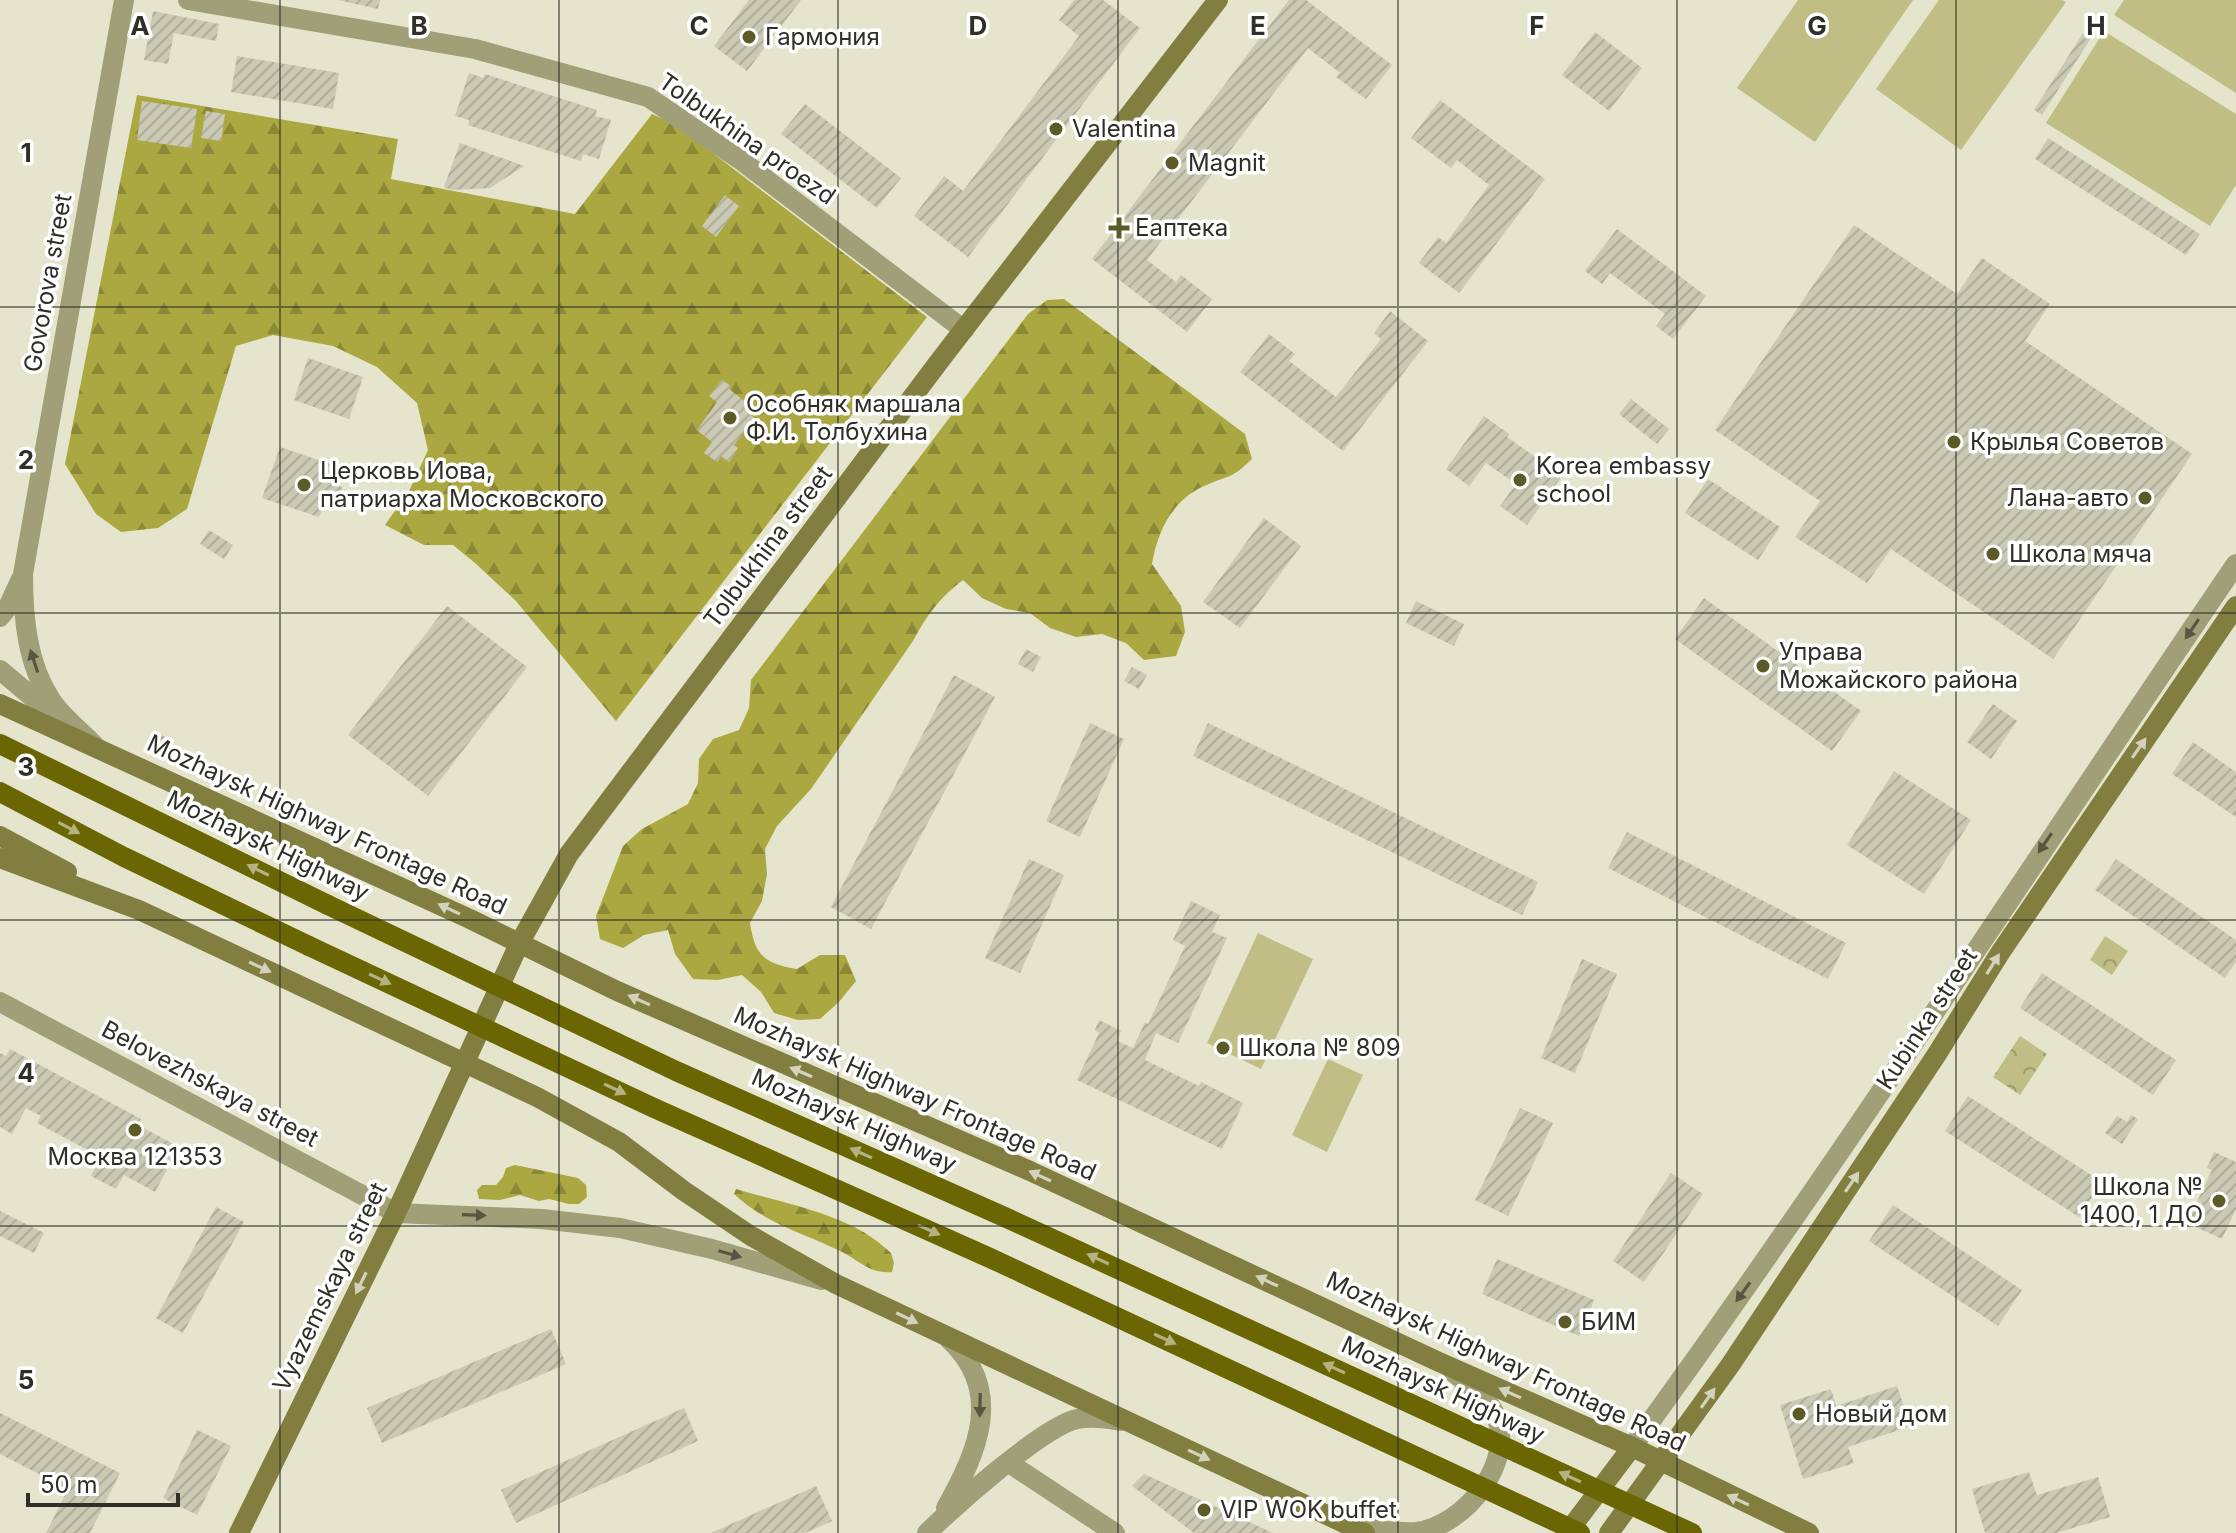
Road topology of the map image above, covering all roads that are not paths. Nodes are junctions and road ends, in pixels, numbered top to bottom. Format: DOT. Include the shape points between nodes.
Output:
graph roads {
  1 [pos="124,0"];
  2 [pos="188,0"];
  3 [pos="1218,0"];
  4 [pos="964,330"];
  5 [pos="2236,564"];
  6 [pos="23,574"];
  7 [pos="2236,606"];
  8 [pos="0,617"];
  9 [pos="0,670"];
  10 [pos="0,704"];
  11 [pos="0,744"];
  12 [pos="95,746"];
  13 [pos="0,792"];
  14 [pos="0,836"];
  15 [pos="0,858"];
  16 [pos="139,910"];
  17 [pos="519,944"];
  18 [pos="0,1002"];
  19 [pos="463,1061"];
  20 [pos="396,1213"];
  21 [pos="836,1284"];
  22 [pos="948,1338"];
  23 [pos="1439,1362"];
  24 [pos="1129,1422"];
  25 [pos="1632,1447"];
  26 [pos="1663,1462"];
  27 [pos="1009,1463"];
  28 [pos="933,1528"];
  29 [pos="1356,1529"];
  30 [pos="239,1533"];
  31 [pos="1115,1533"];
  32 [pos="1567,1533"];
  33 [pos="1580,1533"];
  34 [pos="1609,1533"];
  35 [pos="1692,1533"];
  36 [pos="1809,1533"];
  1 -- 6 [label="street, Govorova street"];
  2 -- 4 [label="street, Tolbukhina proezd" via="475,49 648,97 742,161"];
  3 -- 4 [label="main road, Tolbukhina street"];
  4 -- 17 [label="main road, Tolbukhina street" via="569,854"];
  5 -- 25 [label="street, one-way" via="1789,1229"];
  6 -- 8 [label="street, Govorova street"];
  12 -- 6 [label="street, Govorova street, one-way" via="52,701 36,670 23,609"];
  26 -- 7 [label="main road, Kubinka street, one-way"];
  9 -- 12 [label="street"];
  10 -- 12 [label="main road, Mozhaysk Highway Frontage Road"];
  35 -- 11 [label="main road, Mozhaysk Highway, one-way, bridge" via="676,1071"];
  17 -- 12 [label="main road, Mozhaysk Highway Frontage Road, one-way"];
  13 -- 33 [label="main road, one-way, bridge" via="124,857 654,1108 1004,1264"];
  14 -- 16 [label="main road"];
  15 -- 16 [label="main road"];
  16 -- 19 [label="main road, one-way"];
  17 -- 19 [label="main road, Tolbukhina street"];
  23 -- 17 [label="main road, Mozhaysk Highway Frontage Road, one-way" via="1030,1171"];
  18 -- 20 [label="street, Belovezhskaya street"];
  19 -- 20 [label="main road, Vyazemskaya street"];
  19 -- 21 [label="main road" via="619,1142 717,1214"];
  20 -- 21 [label="street, one-way" via="620,1228"];
  20 -- 30 [label="main road, Vyazemskaya street, one-way"];
  21 -- 22 [label="main road, one-way"];
  22 -- 24 [label="main road"];
  22 -- 28 [label="street, one-way" via="974,1368 981,1387 980,1427 967,1470"];
  25 -- 23 [label="main road, Mozhaysk Highway Frontage Road, one-way"];
  23 -- 29 [label="street" via="1479,1393 1495,1413 1501,1439 1494,1471 1475,1499 1447,1520 1418,1532"];
  24 -- 27 [label="street" via="1075,1419"];
  24 -- 29 [label="main road, one-way"];
  25 -- 26 [label="main road, Mozhaysk Highway Frontage Road"];
  25 -- 32 [label="main road"];
  26 -- 34 [label="main road, Kubinka street"];
  36 -- 26 [label="main road, Mozhaysk Highway Frontage Road, one-way"];
  27 -- 28 [label="street"];
  27 -- 31 [label="street"];
}
